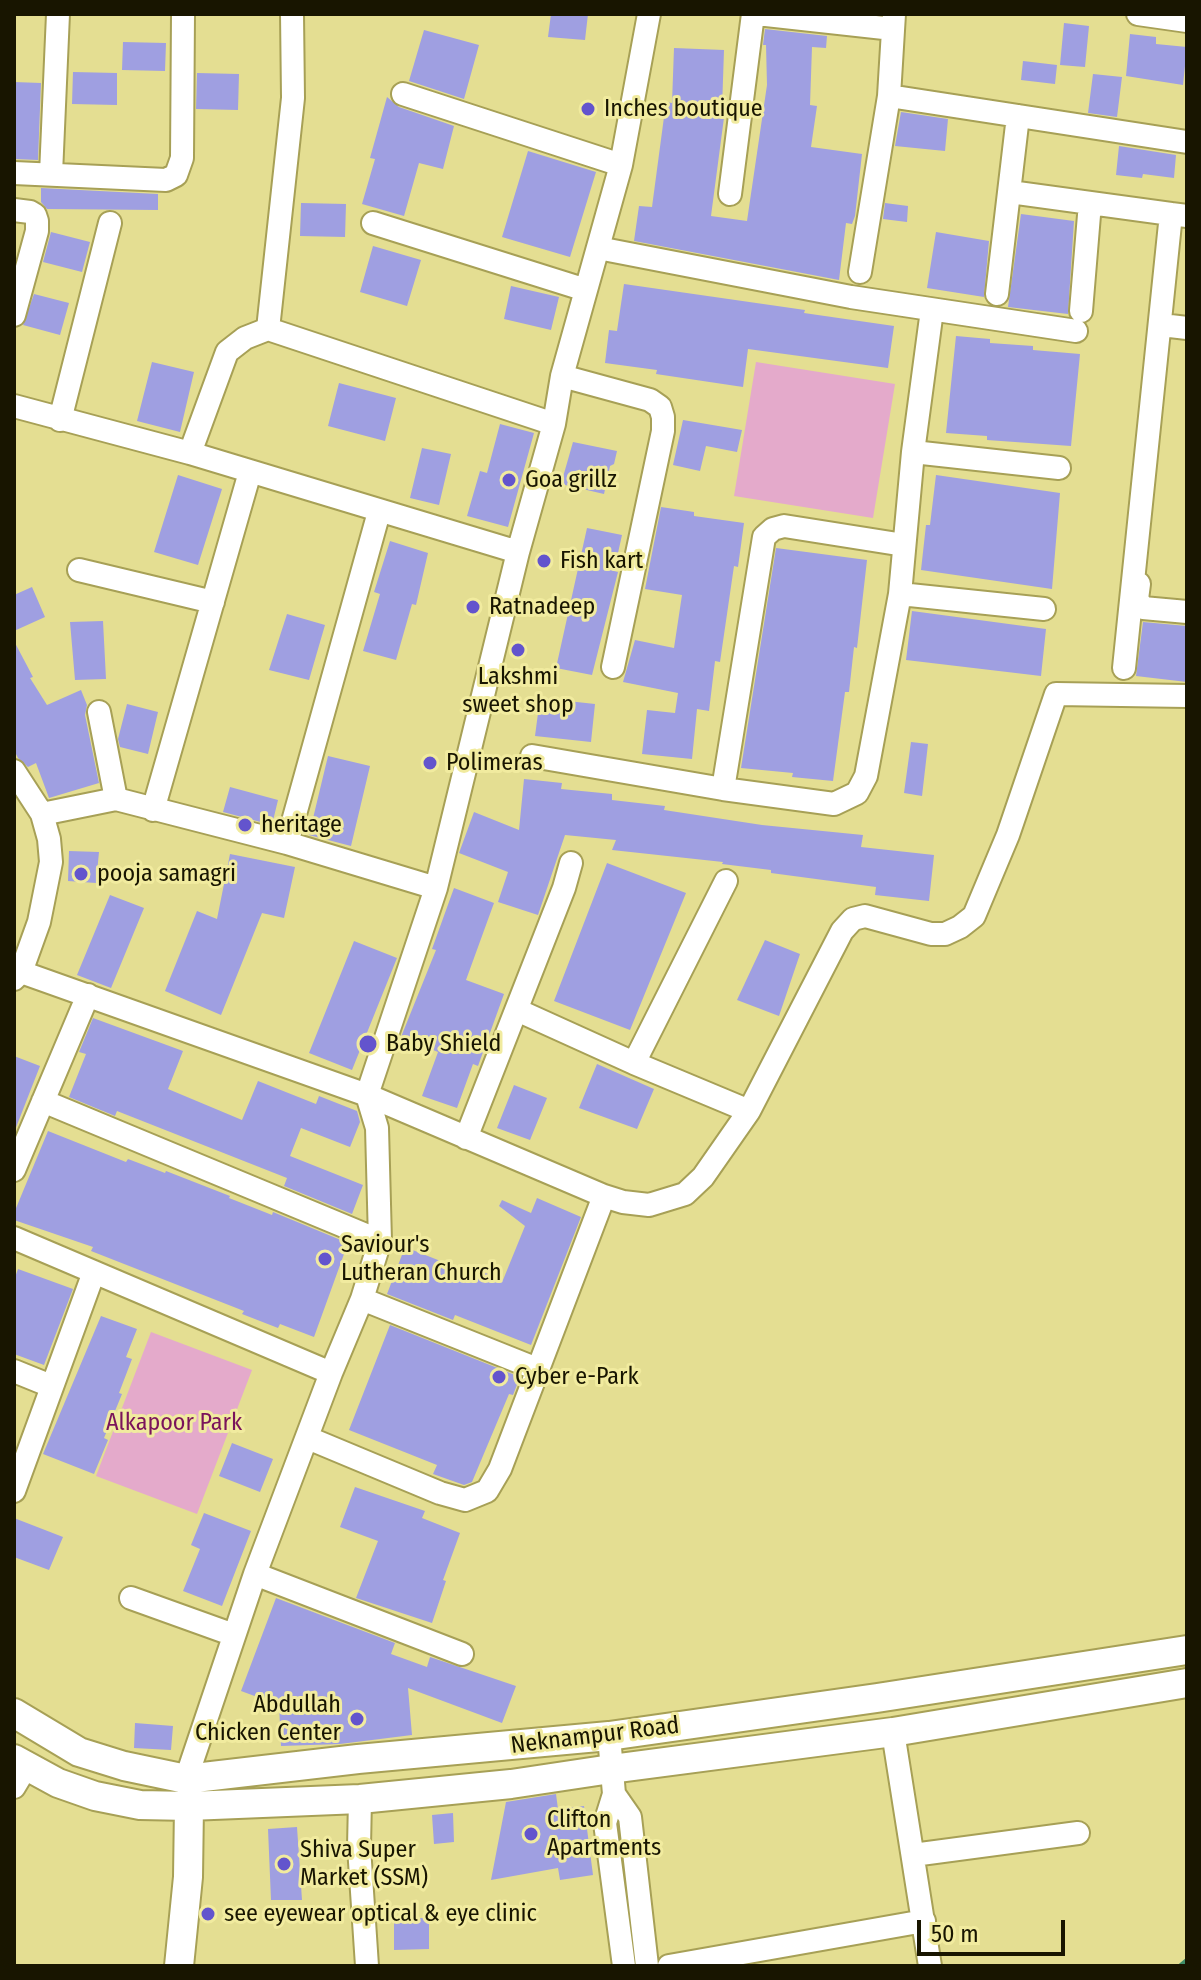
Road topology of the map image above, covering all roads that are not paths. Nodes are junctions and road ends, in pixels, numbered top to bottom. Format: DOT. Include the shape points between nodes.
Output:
graph roads {
  1 [pos="58,14"];
  2 [pos="183,14"];
  3 [pos="292,14"];
  4 [pos="649,14"];
  5 [pos="755,14"];
  6 [pos="1138,14"];
  7 [pos="1187,21"];
  8 [pos="894,22"];
  9 [pos="403,94"];
  10 [pos="889,96"];
  11 [pos="1018,116"];
  12 [pos="1187,142"];
  13 [pos="621,165"];
  14 [pos="14,173"];
  15 [pos="51,174"];
  16 [pos="1010,192"];
  17 [pos="730,194"];
  18 [pos="1090,203"];
  19 [pos="14,210"];
  20 [pos="1182,220"];
  21 [pos="110,223"];
  22 [pos="373,223"];
  23 [pos="598,248"];
  24 [pos="860,272"];
  25 [pos="586,290"];
  26 [pos="997,294"];
  27 [pos="932,310"];
  28 [pos="14,315"];
  29 [pos="1178,327"];
  30 [pos="268,329"];
  31 [pos="562,376"];
  32 [pos="14,406"];
  33 [pos="60,420"];
  34 [pos="554,424"];
  35 [pos="913,452"];
  36 [pos="190,453"];
  37 [pos="1059,468"];
  38 [pos="250,472"];
  39 [pos="379,512"];
  40 [pos="904,545"];
  41 [pos="518,552"];
  42 [pos="79,570"];
  43 [pos="900,594"];
  44 [pos="213,602"];
  45 [pos="1044,609"];
  46 [pos="1187,612"];
  47 [pos="613,667"];
  48 [pos="1124,668"];
  49 [pos="1187,696"];
  50 [pos="99,712"];
  51 [pos="532,756"];
  52 [pos="14,771"];
  53 [pos="723,789"];
  54 [pos="116,799"];
  55 [pos="153,810"];
  56 [pos="42,814"];
  57 [pos="287,843"];
  58 [pos="571,863"];
  59 [pos="726,881"];
  60 [pos="436,888"];
  61 [pos="17,975"];
  62 [pos="88,995"];
  63 [pos="517,1010"];
  64 [pos="634,1063"];
  65 [pos="367,1095"];
  66 [pos="43,1101"];
  67 [pos="749,1111"];
  68 [pos="466,1138"];
  69 [pos="19,1144"];
  70 [pos="14,1170"];
  71 [pos="604,1196"];
  72 [pos="14,1238"];
  73 [pos="380,1241"];
  74 [pos="94,1272"];
  75 [pos="362,1299"];
  76 [pos="537,1369"];
  77 [pos="14,1371"];
  78 [pos="331,1373"];
  79 [pos="51,1386"];
  80 [pos="308,1438"];
  81 [pos="14,1491"];
  82 [pos="255,1574"];
  83 [pos="131,1598"];
  84 [pos="234,1635"];
  85 [pos="1187,1650"];
  86 [pos="462,1654"];
  87 [pos="1187,1683"];
  88 [pos="944,1687"];
  89 [pos="14,1713"];
  90 [pos="951,1723"];
  91 [pos="893,1732"];
  92 [pos="609,1736"];
  93 [pos="18,1771"];
  94 [pos="613,1781"];
  95 [pos="187,1792"];
  96 [pos="360,1799"];
  97 [pos="1078,1833"];
  98 [pos="913,1855"];
  99 [pos="924,1921"];
  100 [pos="779,1957"];
  101 [pos="179,1966"];
  102 [pos="367,1966"];
  103 [pos="624,1966"];
  104 [pos="647,1966"];
  105 [pos="669,1966"];
  106 [pos="930,1966"];
  1 -- 15 [label="street"];
  2 -- 15 [label="street" via="182,158 176,175 166,180"];
  3 -- 30 [label="street" via="293,98"];
  4 -- 13 [label="street"];
  5 -- 8 [label="street"];
  5 -- 17 [label="street"];
  6 -- 7 [label="street"];
  8 -- 10 [label="street"];
  9 -- 13 [label="street"];
  10 -- 11 [label="street"];
  10 -- 24 [label="street"];
  11 -- 12 [label="street"];
  11 -- 16 [label="street"];
  13 -- 23 [label="street"];
  14 -- 15 [label="street"];
  16 -- 18 [label="street"];
  16 -- 26 [label="street"];
  18 -- 20 [label="street"];
  18 -- 27 [label="street" via="1078,321"];
  19 -- 28 [label="street" via="30,212 37,221"];
  20 -- 29 [label="street"];
  20 -- 48 [label="street"];
  21 -- 33 [label="street"];
  22 -- 25 [label="street"];
  23 -- 25 [label="street"];
  23 -- 27 [label="street"];
  25 -- 31 [label="street"];
  27 -- 35 [label="street"];
  29 -- 46 [label="street" via="1137,599 1143,608"];
  30 -- 34 [label="street"];
  30 -- 36 [label="street" via="227,352"];
  31 -- 34 [label="street"];
  31 -- 47 [label="street" via="650,400 663,417"];
  32 -- 33 [label="street"];
  33 -- 36 [label="street"];
  34 -- 41 [label="street"];
  35 -- 37 [label="street"];
  35 -- 40 [label="street"];
  36 -- 38 [label="street"];
  38 -- 39 [label="street"];
  38 -- 44 [label="street"];
  39 -- 41 [label="street"];
  39 -- 57 [label="street"];
  40 -- 43 [label="street"];
  40 -- 53 [label="street" via="784,526 764,537"];
  41 -- 60 [label="street"];
  42 -- 44 [label="street"];
  43 -- 45 [label="street"];
  43 -- 53 [label="street" via="866,776 857,793 834,804"];
  44 -- 55 [label="street"];
  49 -- 67 [label="street" via="1056,694 974,916 945,934 865,916 853,919"];
  50 -- 54 [label="street"];
  51 -- 53 [label="street"];
  52 -- 56 [label="street"];
  54 -- 55 [label="street"];
  54 -- 56 [label="street"];
  55 -- 57 [label="street"];
  56 -- 61 [label="street" via="51,862 39,922"];
  57 -- 60 [label="street"];
  58 -- 63 [label="street"];
  59 -- 64 [label="street"];
  60 -- 65 [label="street"];
  61 -- 62 [label="street"];
  62 -- 65 [label="street"];
  62 -- 66 [label="street"];
  63 -- 64 [label="street"];
  63 -- 68 [label="street"];
  64 -- 67 [label="street"];
  65 -- 68 [label="street"];
  65 -- 73 [label="street" via="377,1128"];
  66 -- 69 [label="street"];
  66 -- 73 [label="street"];
  67 -- 71 [label="street" via="685,1194 649,1205"];
  68 -- 71 [label="street"];
  69 -- 70 [label="street"];
  71 -- 76 [label="street"];
  72 -- 74 [label="street"];
  73 -- 75 [label="street"];
  74 -- 78 [label="street"];
  74 -- 79 [label="street"];
  75 -- 76 [label="street"];
  75 -- 78 [label="street"];
  76 -- 80 [label="street" via="500,1469 487,1491 465,1500"];
  77 -- 79 [label="street"];
  78 -- 80 [label="street"];
  79 -- 81 [label="street"];
  80 -- 82 [label="street"];
  82 -- 84 [label="street"];
  82 -- 86 [label="street"];
  83 -- 84 [label="street"];
  84 -- 95 [label="street"];
  85 -- 88 [label="street, Neknampur Road"];
  87 -- 90 [label="street, Neknampur Road"];
  88 -- 90 [label="street"];
  88 -- 92 [label="street, Neknampur Road"];
  89 -- 95 [label="street, Neknampur Road" via="79,1752"];
  90 -- 91 [label="street, Neknampur Road"];
  91 -- 94 [label="street, Neknampur Road"];
  91 -- 98 [label="street"];
  92 -- 94 [label="street"];
  92 -- 95 [label="street, Neknampur Road" via="358,1759"];
  93 -- 95 [label="street, Neknampur Road" via="140,1805"];
  94 -- 96 [label="street, Neknampur Road" via="511,1784"];
  94 -- 103 [label="street" via="605,1823"];
  94 -- 104 [label="street" via="630,1817"];
  95 -- 96 [label="street, Neknampur Road"];
  95 -- 101 [label="street" via="188,1877"];
  96 -- 102 [label="street"];
  97 -- 98 [label="street"];
  98 -- 99 [label="street"];
  99 -- 100 [label="street"];
  99 -- 106 [label="street"];
  100 -- 105 [label="street"];
}
